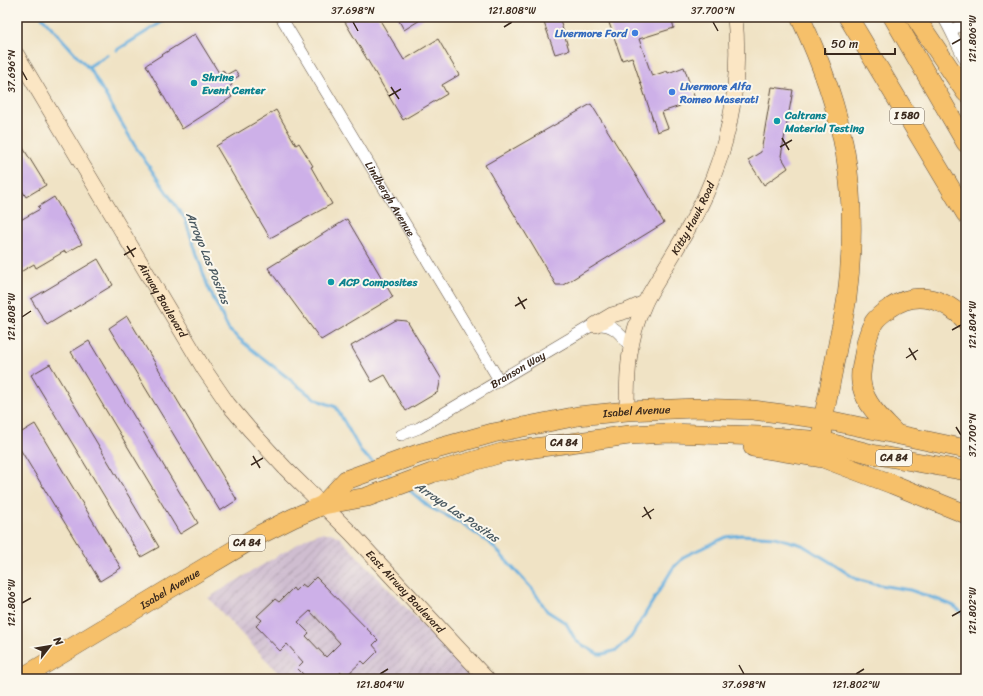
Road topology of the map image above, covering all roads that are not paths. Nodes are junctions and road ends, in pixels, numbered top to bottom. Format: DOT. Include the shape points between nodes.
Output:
graph roads {
  1 [pos="281,17"];
  2 [pos="735,17"];
  3 [pos="800,17"];
  4 [pos="848,17"];
  5 [pos="893,17"];
  6 [pos="915,17"];
  7 [pos="943,17"];
  8 [pos="966,22"];
  9 [pos="952,30"];
  10 [pos="17,55"];
  11 [pos="966,60"];
  12 [pos="966,94"];
  13 [pos="966,143"];
  14 [pos="966,214"];
  15 [pos="644,302"];
  16 [pos="966,321"];
  17 [pos="595,326"];
  18 [pos="630,347"];
  19 [pos="499,380"];
  20 [pos="627,411"];
  21 [pos="823,419"];
  22 [pos="699,434"];
  23 [pos="896,434"];
  24 [pos="401,435"];
  25 [pos="822,441"];
  26 [pos="966,449"];
  27 [pos="966,471"];
  28 [pos="323,505"];
  29 [pos="966,514"];
  30 [pos="20,679"];
  31 [pos="488,679"];
  1 -- 19 [label="street, Lindbergh Avenue"];
  2 -- 15 [label="main road, Kitty Hawk Road" via="736,83 724,148 706,195"];
  3 -- 21 [label="highway" via="832,94 845,145 851,194 852,244 847,297"];
  4 -- 14 [label="highway, I 580"];
  5 -- 13 [label="highway"];
  6 -- 12 [label="highway"];
  7 -- 9 [label="street"];
  8 -- 9 [label="street"];
  9 -- 11 [label="street" via="959,50"];
  10 -- 28 [label="main road, Airway Boulevard" via="218,391 285,468"];
  15 -- 17 [label="main road" via="612,315"];
  15 -- 18 [label="main road, Kitty Hawk Road"];
  16 -- 23 [label="highway" via="946,304 931,298 918,298 894,304 874,322 860,373 862,387 866,399"];
  17 -- 18 [label="street" via="609,326 621,334"];
  17 -- 19 [label="street, Branson Way"];
  18 -- 20 [label="main road, Kitty Hawk Road"];
  19 -- 24 [label="street, Branson Way" via="419,428"];
  20 -- 21 [label="highway, Isabel Avenue / CA 84" via="696,408 746,410"];
  20 -- 28 [label="highway, Isabel Avenue / CA 84" via="570,417 493,433 418,454 346,480"];
  21 -- 23 [label="highway, Isabel Avenue / CA 84"];
  21 -- 25 [label="highway"];
  22 -- 25 [label="highway, Isabel Avenue / CA 84"];
  22 -- 28 [label="highway, Isabel Avenue / CA 84" via="629,435 505,452 432,473 366,497"];
  22 -- 29 [label="highway" via="710,440 823,458"];
  23 -- 26 [label="highway, Isabel Avenue / CA 84"];
  25 -- 27 [label="highway, Isabel Avenue / CA 84" via="872,454"];
  28 -- 30 [label="highway, Isabel Avenue / CA 84" via="261,534"];
  28 -- 31 [label="main road, East Airway Boulevard"];
}
